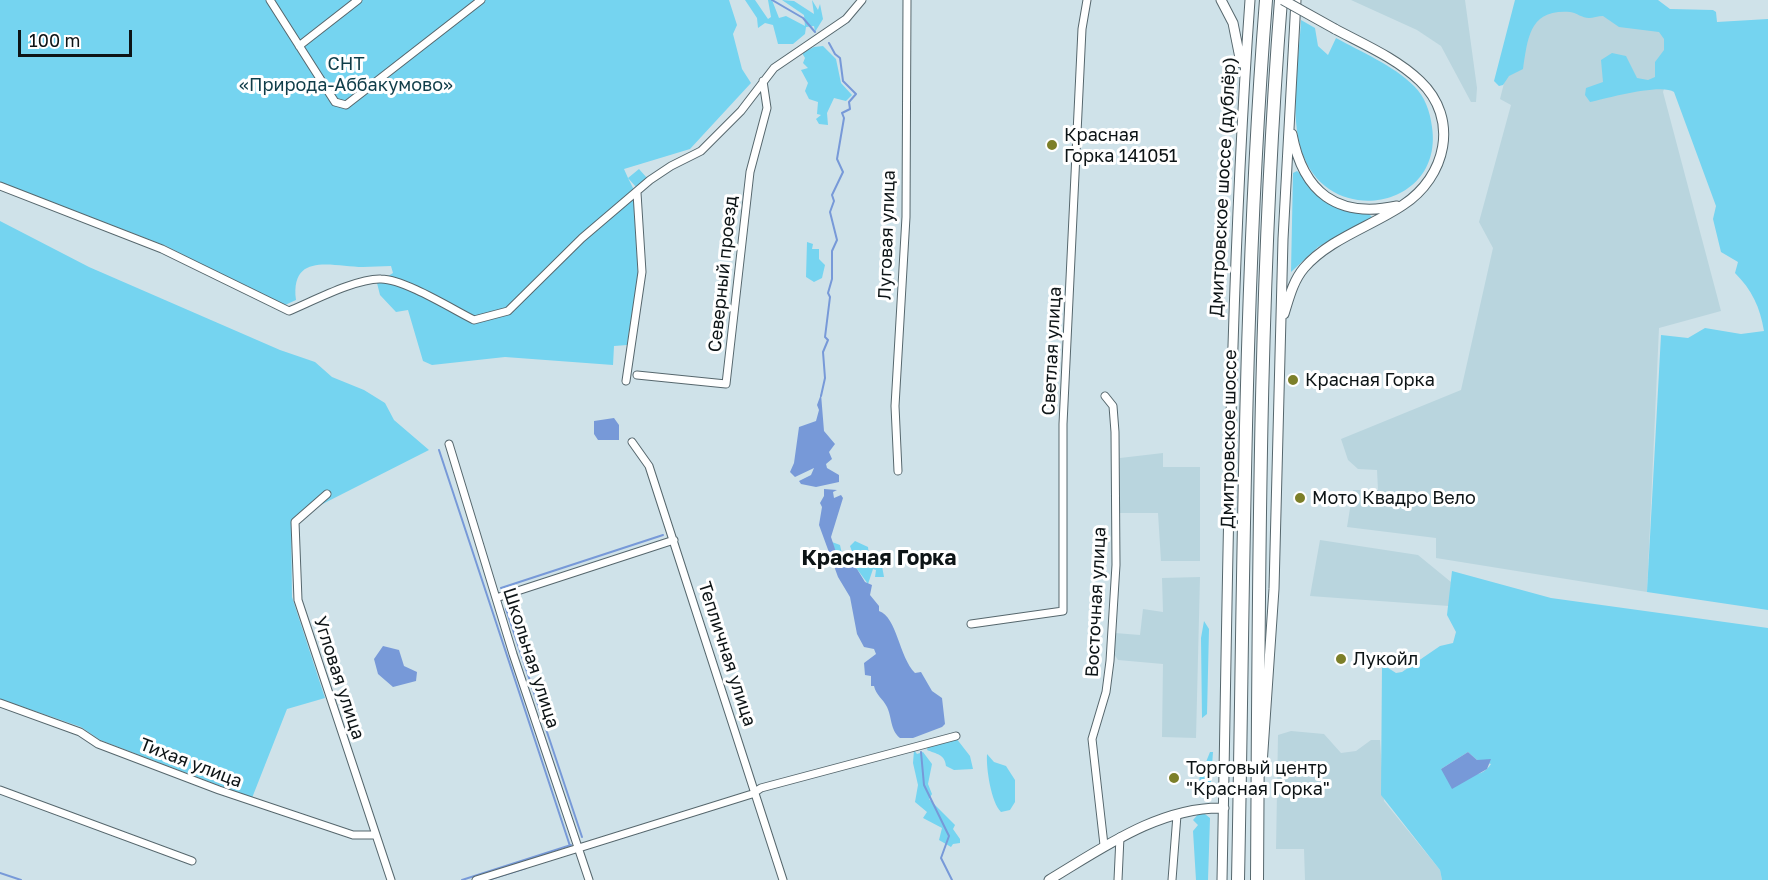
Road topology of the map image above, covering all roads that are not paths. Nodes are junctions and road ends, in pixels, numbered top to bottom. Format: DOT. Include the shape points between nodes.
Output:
graph roads {
  1 [pos="270,0"];
  2 [pos="358,0"];
  3 [pos="481,0"];
  4 [pos="862,0"];
  5 [pos="907,0"];
  6 [pos="1087,0"];
  7 [pos="1221,0"];
  8 [pos="1250,0"];
  9 [pos="1266,0"];
  10 [pos="1282,0"];
  11 [pos="1296,0"];
  12 [pos="299,46"];
  13 [pos="764,81"];
  14 [pos="1243,96"];
  15 [pos="1289,118"];
  16 [pos="0,186"];
  17 [pos="637,193"];
  18 [pos="1405,204"];
  19 [pos="1280,324"];
  20 [pos="638,375"];
  21 [pos="626,381"];
  22 [pos="1106,396"];
  23 [pos="632,442"];
  24 [pos="449,444"];
  25 [pos="898,471"];
  26 [pos="327,494"];
  27 [pos="674,540"];
  28 [pos="496,598"];
  29 [pos="971,624"];
  30 [pos="0,703"];
  31 [pos="956,736"];
  32 [pos="0,790"];
  33 [pos="756,792"];
  34 [pos="1224,807"];
  35 [pos="1257,811"];
  36 [pos="1177,815"];
  37 [pos="375,835"];
  38 [pos="1120,837"];
  39 [pos="1104,845"];
  40 [pos="578,847"];
  41 [pos="192,861"];
  42 [pos="1067,869"];
  43 [pos="391,880"];
  44 [pos="476,880"];
  45 [pos="589,880"];
  46 [pos="783,880"];
  47 [pos="1049,880"];
  48 [pos="1066,880"];
  49 [pos="1118,880"];
  50 [pos="1172,880"];
  51 [pos="1222,880"];
  52 [pos="1238,880"];
  53 [pos="1257,880"];
  1 -- 12 [label="street"];
  2 -- 12 [label="street"];
  3 -- 12 [label="street" via="346,105 335,102"];
  4 -- 13 [label="street" via="846,19 772,71"];
  5 -- 25 [label="street, Луговая улица" via="906,217 895,406"];
  6 -- 29 [label="street, Светлая улица" via="1063,424 1063,610"];
  7 -- 14 [label="main road" via="1239,44"];
  8 -- 14 [label="main road, Дмитровское шоссе (дублёр)"];
  9 -- 52 [label="highway, Дмитровское шоссе" via="1250,293"];
  10 -- 18 [label="main road, bridge" via="1422,82 1440,115 1445,135 1436,172 1421,193"];
  10 -- 35 [label="highway, Дмитровское шоссе" via="1265,282"];
  11 -- 15 [label="main road"];
  13 -- 17 [label="street" via="701,151 671,166"];
  13 -- 20 [label="street, Северный проезд" via="766,108 750,172 726,384"];
  14 -- 34 [label="main road, Дмитровское шоссе (дублёр)" via="1232,344"];
  15 -- 18 [label="main road" via="1301,168 1323,195 1356,209"];
  15 -- 19 [label="main road"];
  16 -- 17 [label="street" via="162,249 289,310 364,280 383,278 423,293 474,320 508,311 582,238"];
  17 -- 21 [label="street" via="642,272"];
  18 -- 19 [label="main road" via="1314,259 1296,280"];
  19 -- 35 [label="main road" via="1274,590"];
  22 -- 39 [label="street, Восточная улица" via="1113,406 1115,432 1116,565 1106,692 1092,739"];
  23 -- 27 [label="street, Тепличная улица" via="646,458"];
  24 -- 28 [label="street, Школьная улица"];
  26 -- 37 [label="street, Угловая улица" via="295,522 298,600"];
  27 -- 28 [label="street"];
  27 -- 33 [label="street, Тепличная улица"];
  28 -- 40 [label="street, Школьная улица"];
  30 -- 37 [label="street, Тихая улица" via="251,801 353,836"];
  31 -- 33 [label="street"];
  32 -- 41 [label="street"];
  33 -- 40 [label="street"];
  33 -- 46 [label="street, Тепличная улица"];
  34 -- 36 [label="main road"];
  34 -- 51 [label="main road, Дмитровское шоссе (дублёр)"];
  35 -- 53 [label="highway, Дмитровское шоссе"];
  36 -- 38 [label="main road"];
  36 -- 50 [label="street"];
  37 -- 43 [label="street, Угловая улица"];
  38 -- 39 [label="main road"];
  38 -- 49 [label="street"];
  39 -- 42 [label="main road"];
  40 -- 44 [label="street"];
  40 -- 45 [label="street, Школьная улица"];
  42 -- 47 [label="main road"];
  42 -- 48 [label="street"];
}
